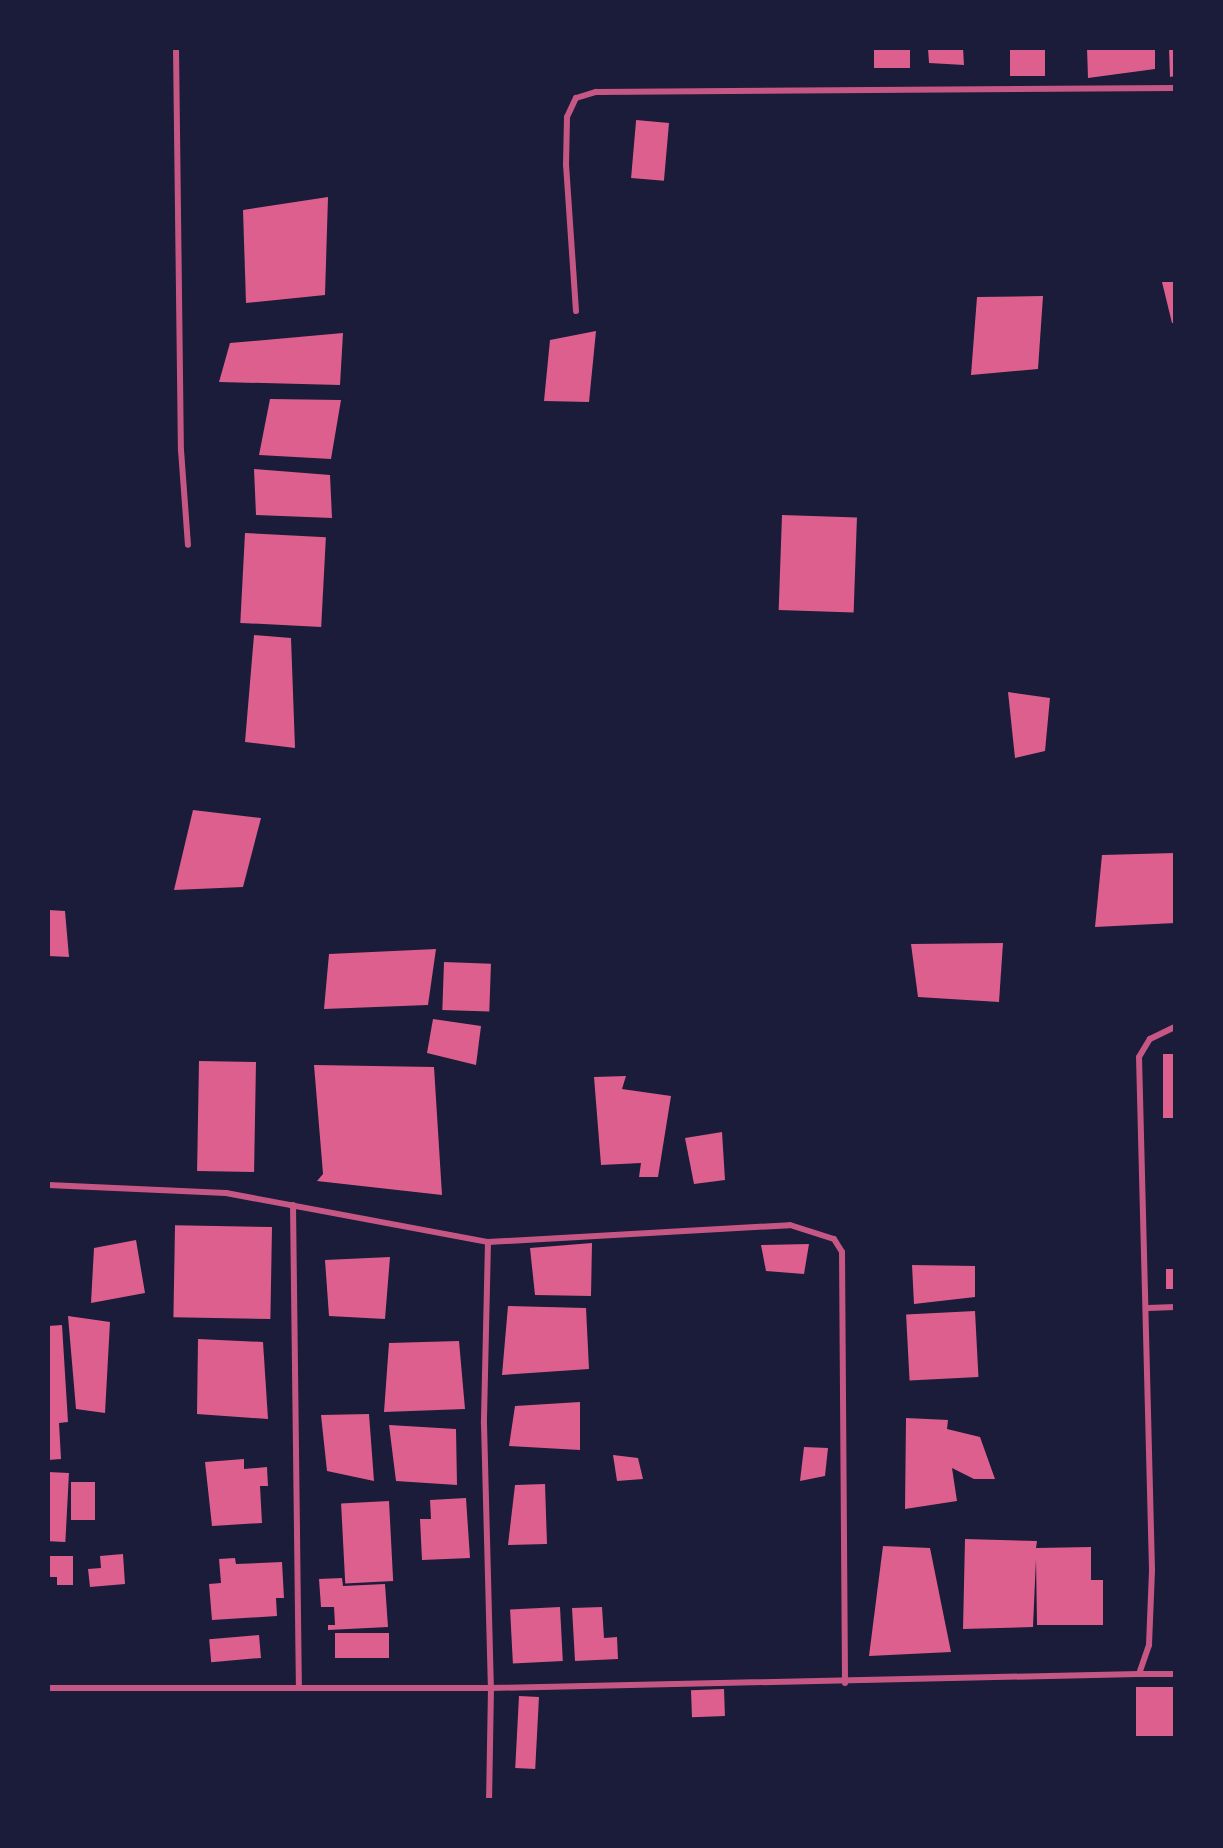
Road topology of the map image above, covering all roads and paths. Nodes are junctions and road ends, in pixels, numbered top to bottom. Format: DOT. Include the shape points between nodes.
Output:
graph roads {
  1 [pos="176,48"];
  2 [pos="1175,88"];
  3 [pos="576,311"];
  4 [pos="188,545"];
  5 [pos="1175,1027"];
  6 [pos="48,1185"];
  7 [pos="293,1205"];
  8 [pos="488,1242"];
  9 [pos="1175,1307"];
  10 [pos="1148,1308"];
  11 [pos="1139,1674"];
  12 [pos="1175,1674"];
  13 [pos="845,1683"];
  14 [pos="48,1688"];
  15 [pos="299,1688"];
  16 [pos="491,1688"];
  17 [pos="489,1800"];
  1 -- 4 [label="street" via="181,450"];
  2 -- 3 [label="street" via="596,92 576,98 567,117 566,165"];
  5 -- 10 [label="street" via="1150,1039 1139,1057 1141,1218"];
  6 -- 7 [label="street" via="226,1193"];
  7 -- 8 [label="street"];
  7 -- 15 [label="street"];
  8 -- 13 [label="street" via="790,1225 834,1239 842,1252"];
  8 -- 16 [label="street" via="484,1424"];
  9 -- 10 [label="street"];
  10 -- 11 [label="street" via="1152,1570 1149,1645"];
  11 -- 12 [label="street"];
  11 -- 13 [label="street"];
  13 -- 16 [label="street"];
  14 -- 15 [label="street"];
  15 -- 16 [label="street"];
  16 -- 17 [label="street"];
}
